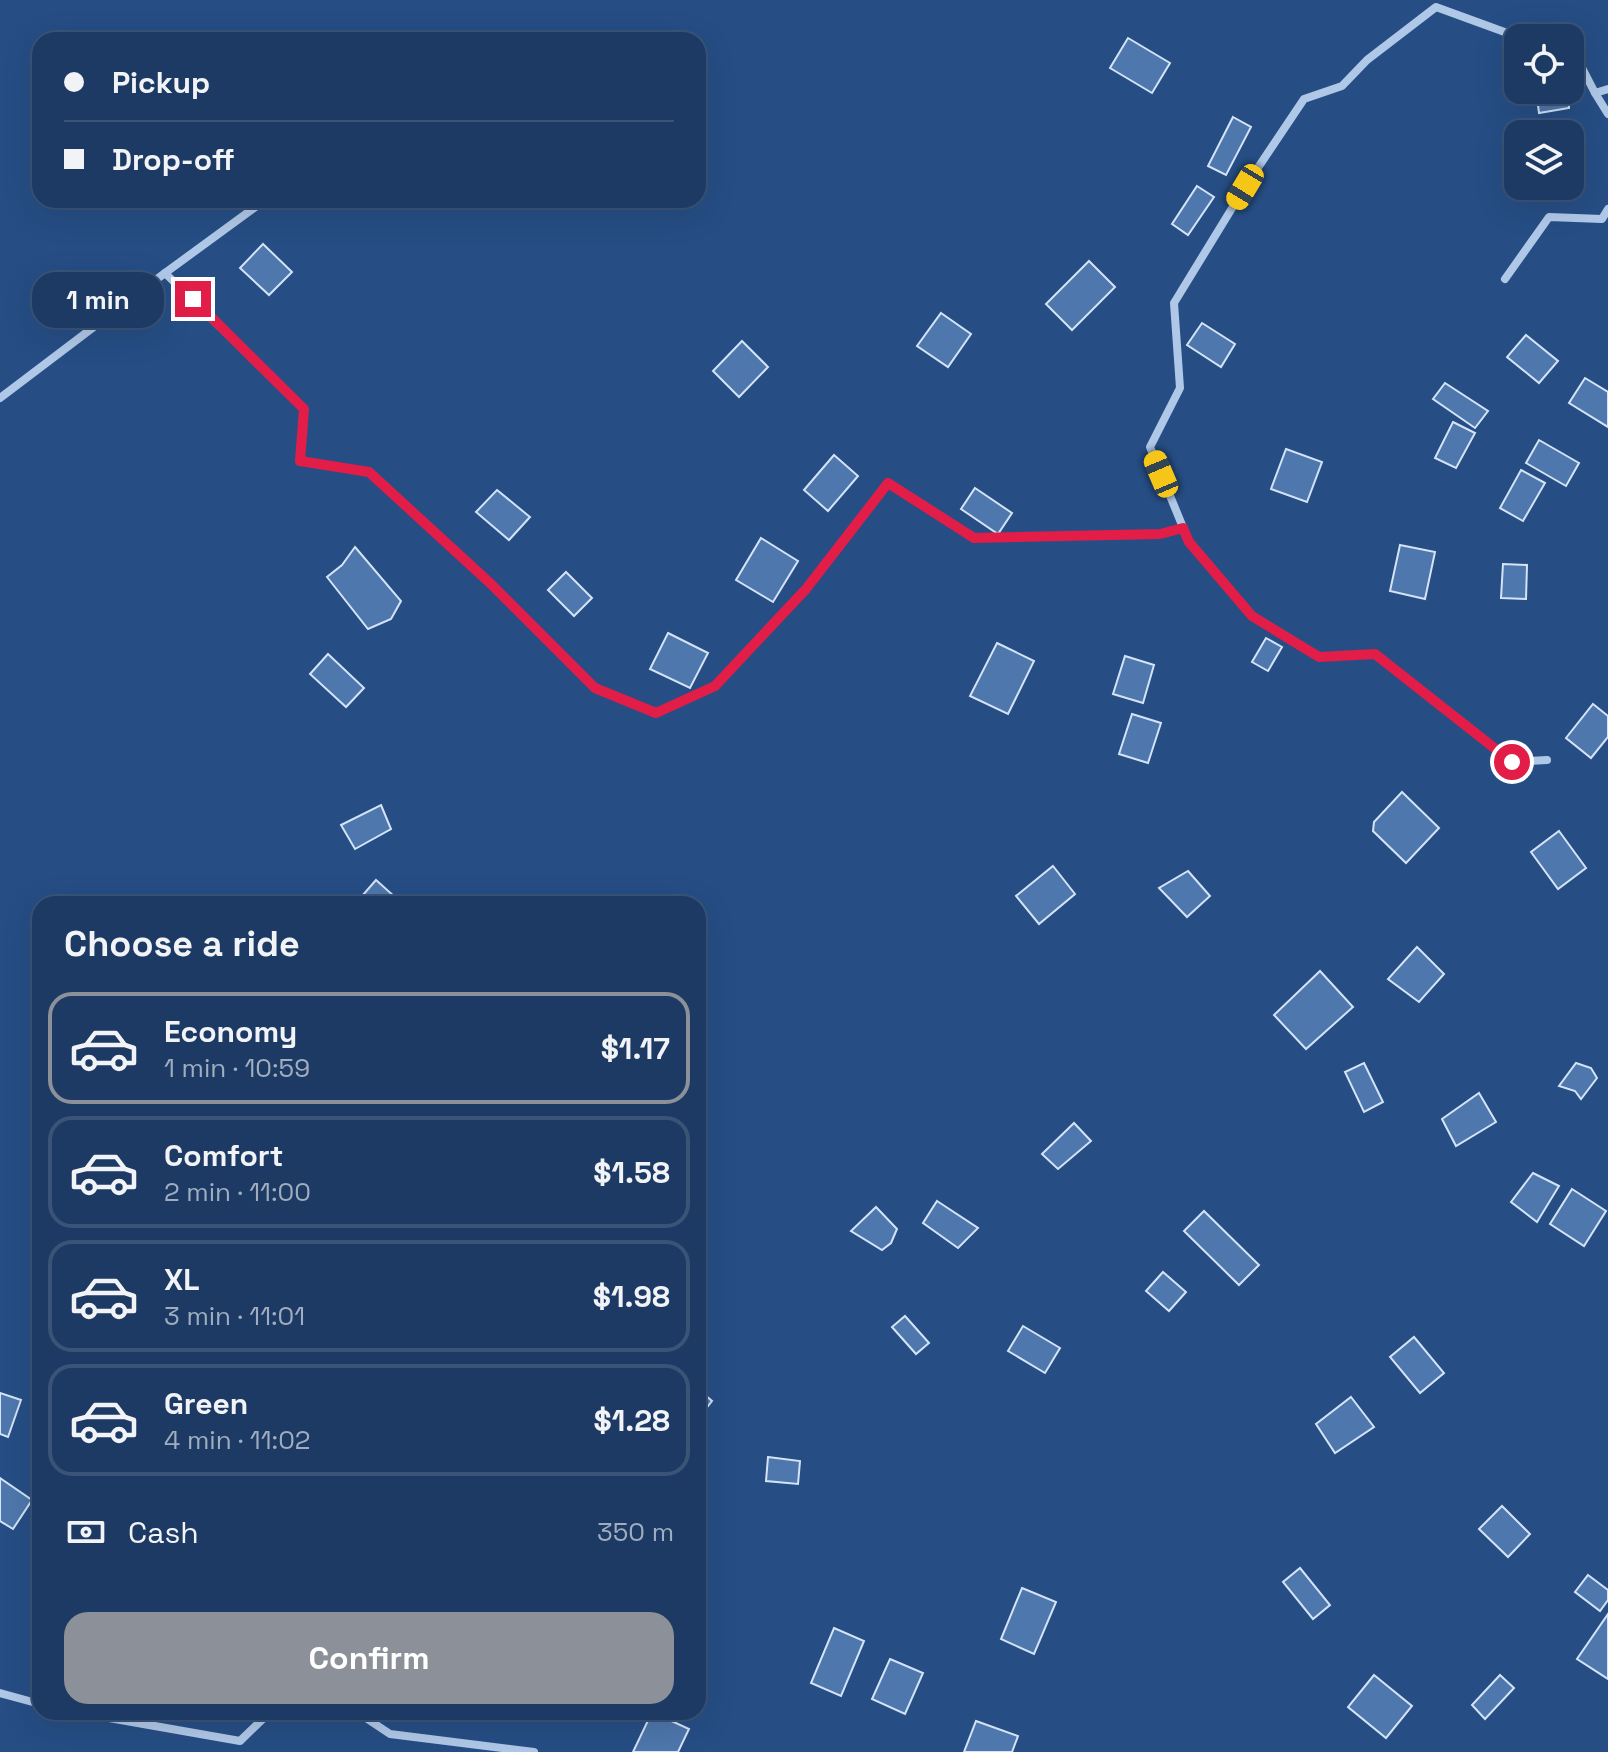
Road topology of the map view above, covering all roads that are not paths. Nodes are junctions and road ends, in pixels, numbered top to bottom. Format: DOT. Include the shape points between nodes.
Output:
graph roads {
  1 [pos="1436,3"];
  2 [pos="1504,31"];
  3 [pos="1584,72"];
  4 [pos="1608,89"];
  5 [pos="1595,93"];
  6 [pos="1608,114"];
  7 [pos="254,208"];
  8 [pos="1608,209"];
  9 [pos="165,273"];
  10 [pos="1505,279"];
  11 [pos="0,398"];
  12 [pos="1183,528"];
  13 [pos="1547,760"];
  14 [pos="0,1693"];
  15 [pos="32,1702"];
  16 [pos="121,1720"];
  17 [pos="262,1720"];
  18 [pos="369,1720"];
  19 [pos="534,1752"];
  1 -- 2 [label="street"];
  1 -- 12 [label="street" via="1342,86 1304,99 1174,303 1180,388 1150,447"];
  3 -- 5 [label="street"];
  4 -- 5 [label="street"];
  5 -- 6 [label="street"];
  7 -- 9 [label="street"];
  8 -- 10 [label="street" via="1602,219 1549,217"];
  9 -- 11 [label="street"];
  9 -- 12 [label="street" via="304,409 300,461 369,472 595,688 656,713 715,686 806,589 888,483 974,538 1160,534"];
  12 -- 13 [label="street" via="1252,616 1319,657 1375,654 1512,762"];
  14 -- 15 [label="street"];
  16 -- 17 [label="street" via="240,1741"];
  18 -- 19 [label="street" via="390,1734"];
}
